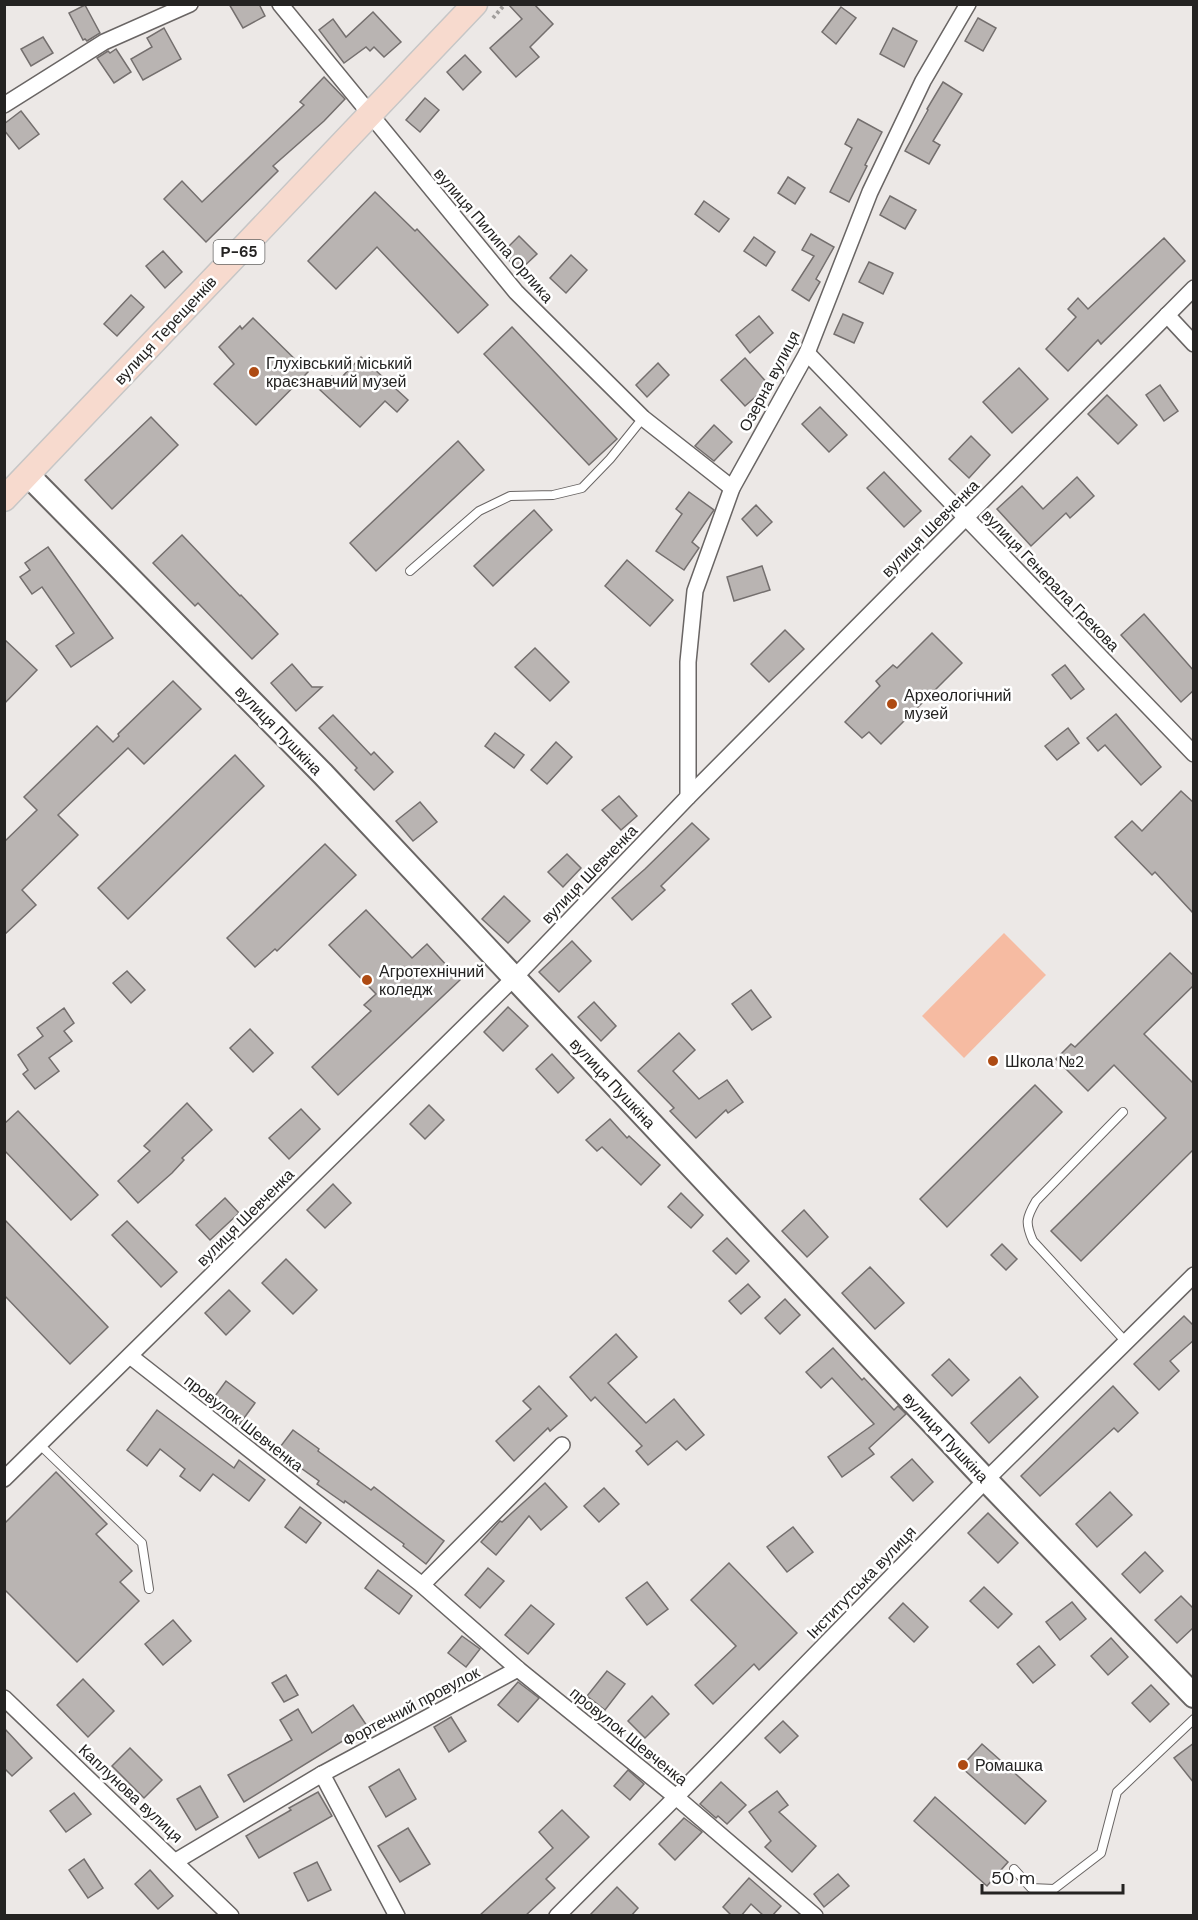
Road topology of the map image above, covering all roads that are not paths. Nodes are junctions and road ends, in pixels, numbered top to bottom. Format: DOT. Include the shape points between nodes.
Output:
graph roads {
  1 [pos="190,4"];
  2 [pos="280,4"];
  3 [pos="475,4"];
  4 [pos="968,4"];
  5 [pos="4,105"];
  6 [pos="369,115"];
  7 [pos="1194,288"];
  8 [pos="1167,315"];
  9 [pos="1194,344"];
  10 [pos="807,353"];
  11 [pos="643,418"];
  12 [pos="28,475"];
  13 [pos="732,488"];
  14 [pos="4,499"];
  15 [pos="966,518"];
  16 [pos="410,570"];
  17 [pos="1194,754"];
  18 [pos="688,797"];
  19 [pos="514,978"];
  20 [pos="1123,1112"];
  21 [pos="1194,1275"];
  22 [pos="1126,1342"];
  23 [pos="130,1356"];
  24 [pos="40,1445"];
  25 [pos="562,1445"];
  26 [pos="4,1479"];
  27 [pos="986,1480"];
  28 [pos="422,1585"];
  29 [pos="149,1589"];
  30 [pos="518,1669"];
  31 [pos="1194,1696"];
  32 [pos="4,1698"];
  33 [pos="1194,1719"];
  34 [pos="322,1774"];
  35 [pos="676,1797"];
  36 [pos="176,1861"];
  37 [pos="1014,1869"];
  38 [pos="231,1916"];
  39 [pos="398,1916"];
  40 [pos="557,1916"];
  41 [pos="815,1916"];
  1 -- 5 [label="street" via="104,42"];
  2 -- 6 [label="street, вулиця Пилипа Орлика"];
  3 -- 6 [label="main road, вулиця Терещенків / Р-65"];
  4 -- 10 [label="street, Озерна вулиця" via="923,81 870,192"];
  6 -- 11 [label="street, вулиця Пилипа Орлика" via="516,292"];
  6 -- 12 [label="main road, вулиця Терещенків / Р-65"];
  7 -- 8 [label="street, вулиця Шевченка"];
  8 -- 9 [label="street"];
  8 -- 15 [label="street, вулиця Шевченка"];
  10 -- 13 [label="street, Озерна вулиця"];
  10 -- 15 [label="street, вулиця Генерала Грекова"];
  11 -- 13 [label="street, вулиця Пилипа Орлика"];
  11 -- 16 [label="lane" via="582,488 552,495 510,496 478,511"];
  12 -- 14 [label="main road, вулиця Терещенків / Р-65"];
  12 -- 19 [label="street, вулиця Пушкіна" via="315,766"];
  13 -- 18 [label="street, Озерна вулиця" via="695,591 688,662"];
  15 -- 17 [label="street, вулиця Генерала Грекова"];
  15 -- 18 [label="street, вулиця Шевченка"];
  18 -- 19 [label="street, вулиця Шевченка"];
  19 -- 23 [label="street, вулиця Шевченка"];
  19 -- 27 [label="street, вулиця Пушкіна"];
  20 -- 22 [label="lane" via="1036,1201 1026,1225 1033,1241"];
  21 -- 22 [label="street, Інститутська вулиця"];
  22 -- 27 [label="street, Інститутська вулиця"];
  23 -- 24 [label="street, вулиця Шевченка"];
  23 -- 28 [label="street, провулок Шевченка"];
  24 -- 26 [label="street, вулиця Шевченка"];
  24 -- 29 [label="lane" via="142,1543"];
  25 -- 28 [label="street"];
  27 -- 31 [label="street, вулиця Пушкіна"];
  27 -- 35 [label="street, Інститутська вулиця"];
  28 -- 30 [label="street, провулок Шевченка"];
  30 -- 34 [label="street, Фортечний провулок"];
  30 -- 35 [label="street, провулок Шевченка"];
  32 -- 36 [label="street, Каплунова вулиця"];
  33 -- 37 [label="lane" via="1117,1792 1101,1853 1054,1889 1031,1888"];
  34 -- 36 [label="street, Фортечний провулок"];
  34 -- 39 [label="street"];
  35 -- 40 [label="street, Інститутська вулиця"];
  35 -- 41 [label="street, провулок Шевченка"];
  36 -- 38 [label="street, Каплунова вулиця"];
}
